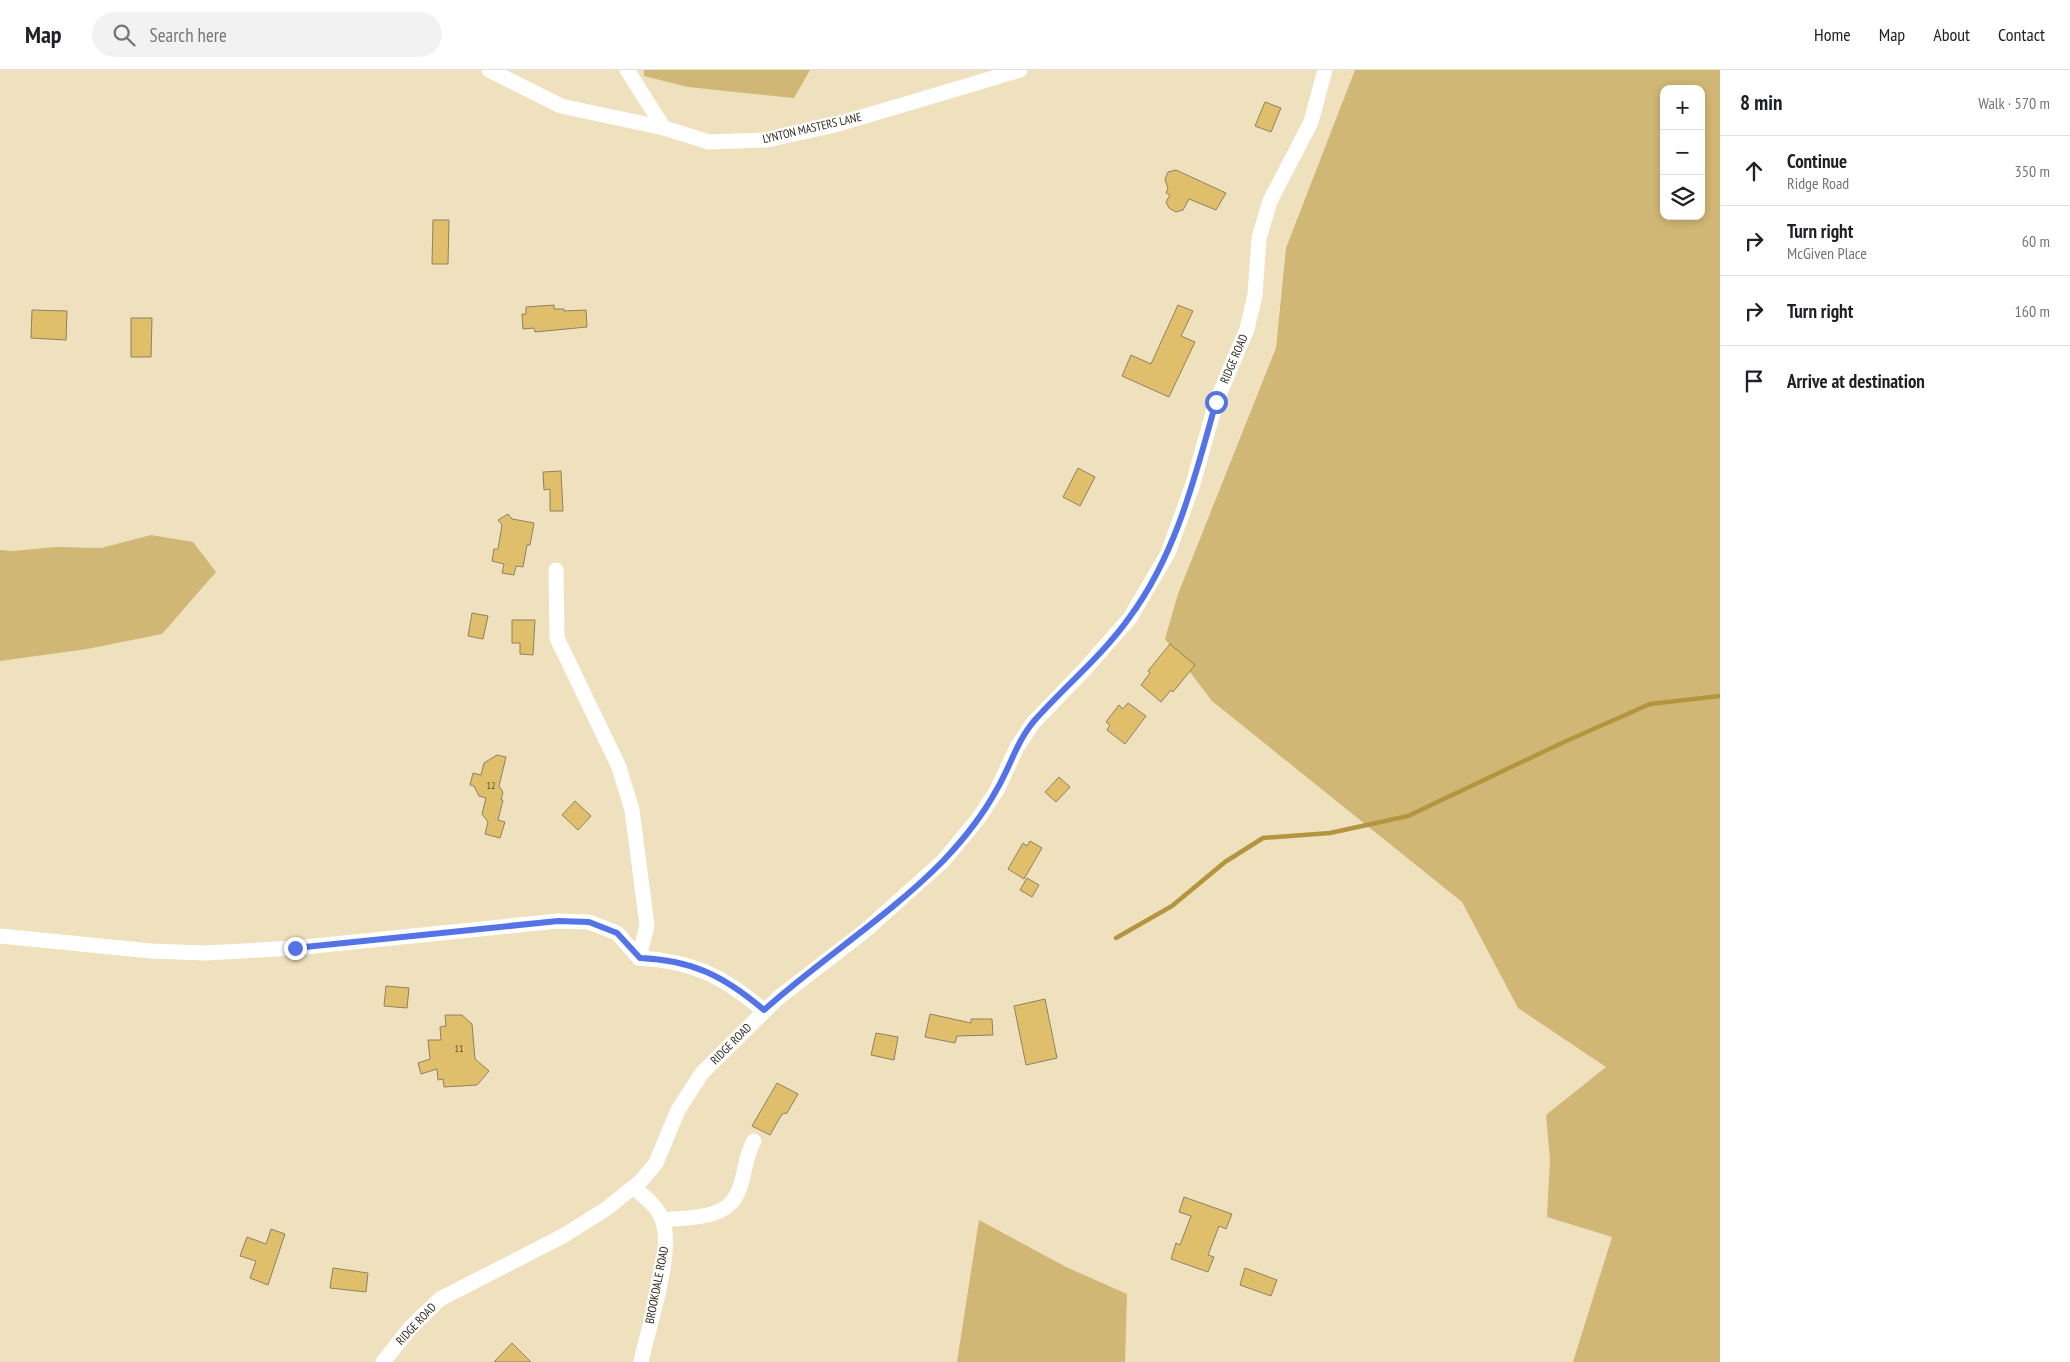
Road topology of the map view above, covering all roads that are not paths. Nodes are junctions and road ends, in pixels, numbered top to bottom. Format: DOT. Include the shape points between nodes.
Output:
graph roads {
  1 [pos="489,70"];
  2 [pos="628,70"];
  3 [pos="1020,70"];
  4 [pos="1325,70"];
  5 [pos="664,128"];
  6 [pos="556,570"];
  7 [pos="0,936"];
  8 [pos="640,958"];
  9 [pos="764,1010"];
  10 [pos="754,1140"];
  11 [pos="634,1188"];
  12 [pos="663,1220"];
  13 [pos="383,1362"];
  14 [pos="641,1362"];
  1 -- 5 [label="street, LYNTON MASTERS LANE" via="561,106"];
  2 -- 5 [label="street"];
  3 -- 5 [label="street, LYNTON MASTERS LANE" via="835,125 767,140 709,142"];
  4 -- 9 [label="street, RIDGE ROAD" via="1311,122 1270,201 1260,238 1255,295 1247,329 1216,402 1194,484 1168,552 1135,610 1085,669 1033,722 997,790 978,819 943,860 866,930"];
  6 -- 8 [label="street" via="558,638 619,767 632,810 647,925"];
  7 -- 8 [label="street" via="205,953 295,948 558,921 589,922 617,933"];
  8 -- 9 [label="street" via="670,959 708,972"];
  9 -- 11 [label="street, RIDGE ROAD" via="692,1086 678,1110 656,1163"];
  10 -- 12 [label="street" via="738,1192 731,1203 708,1216"];
  11 -- 12 [label="street" via="651,1203"];
  11 -- 13 [label="street, RIDGE ROAD" via="563,1236 440,1298 411,1326"];
  12 -- 14 [label="street, BROOKDALE ROAD" via="665,1255"];
}
